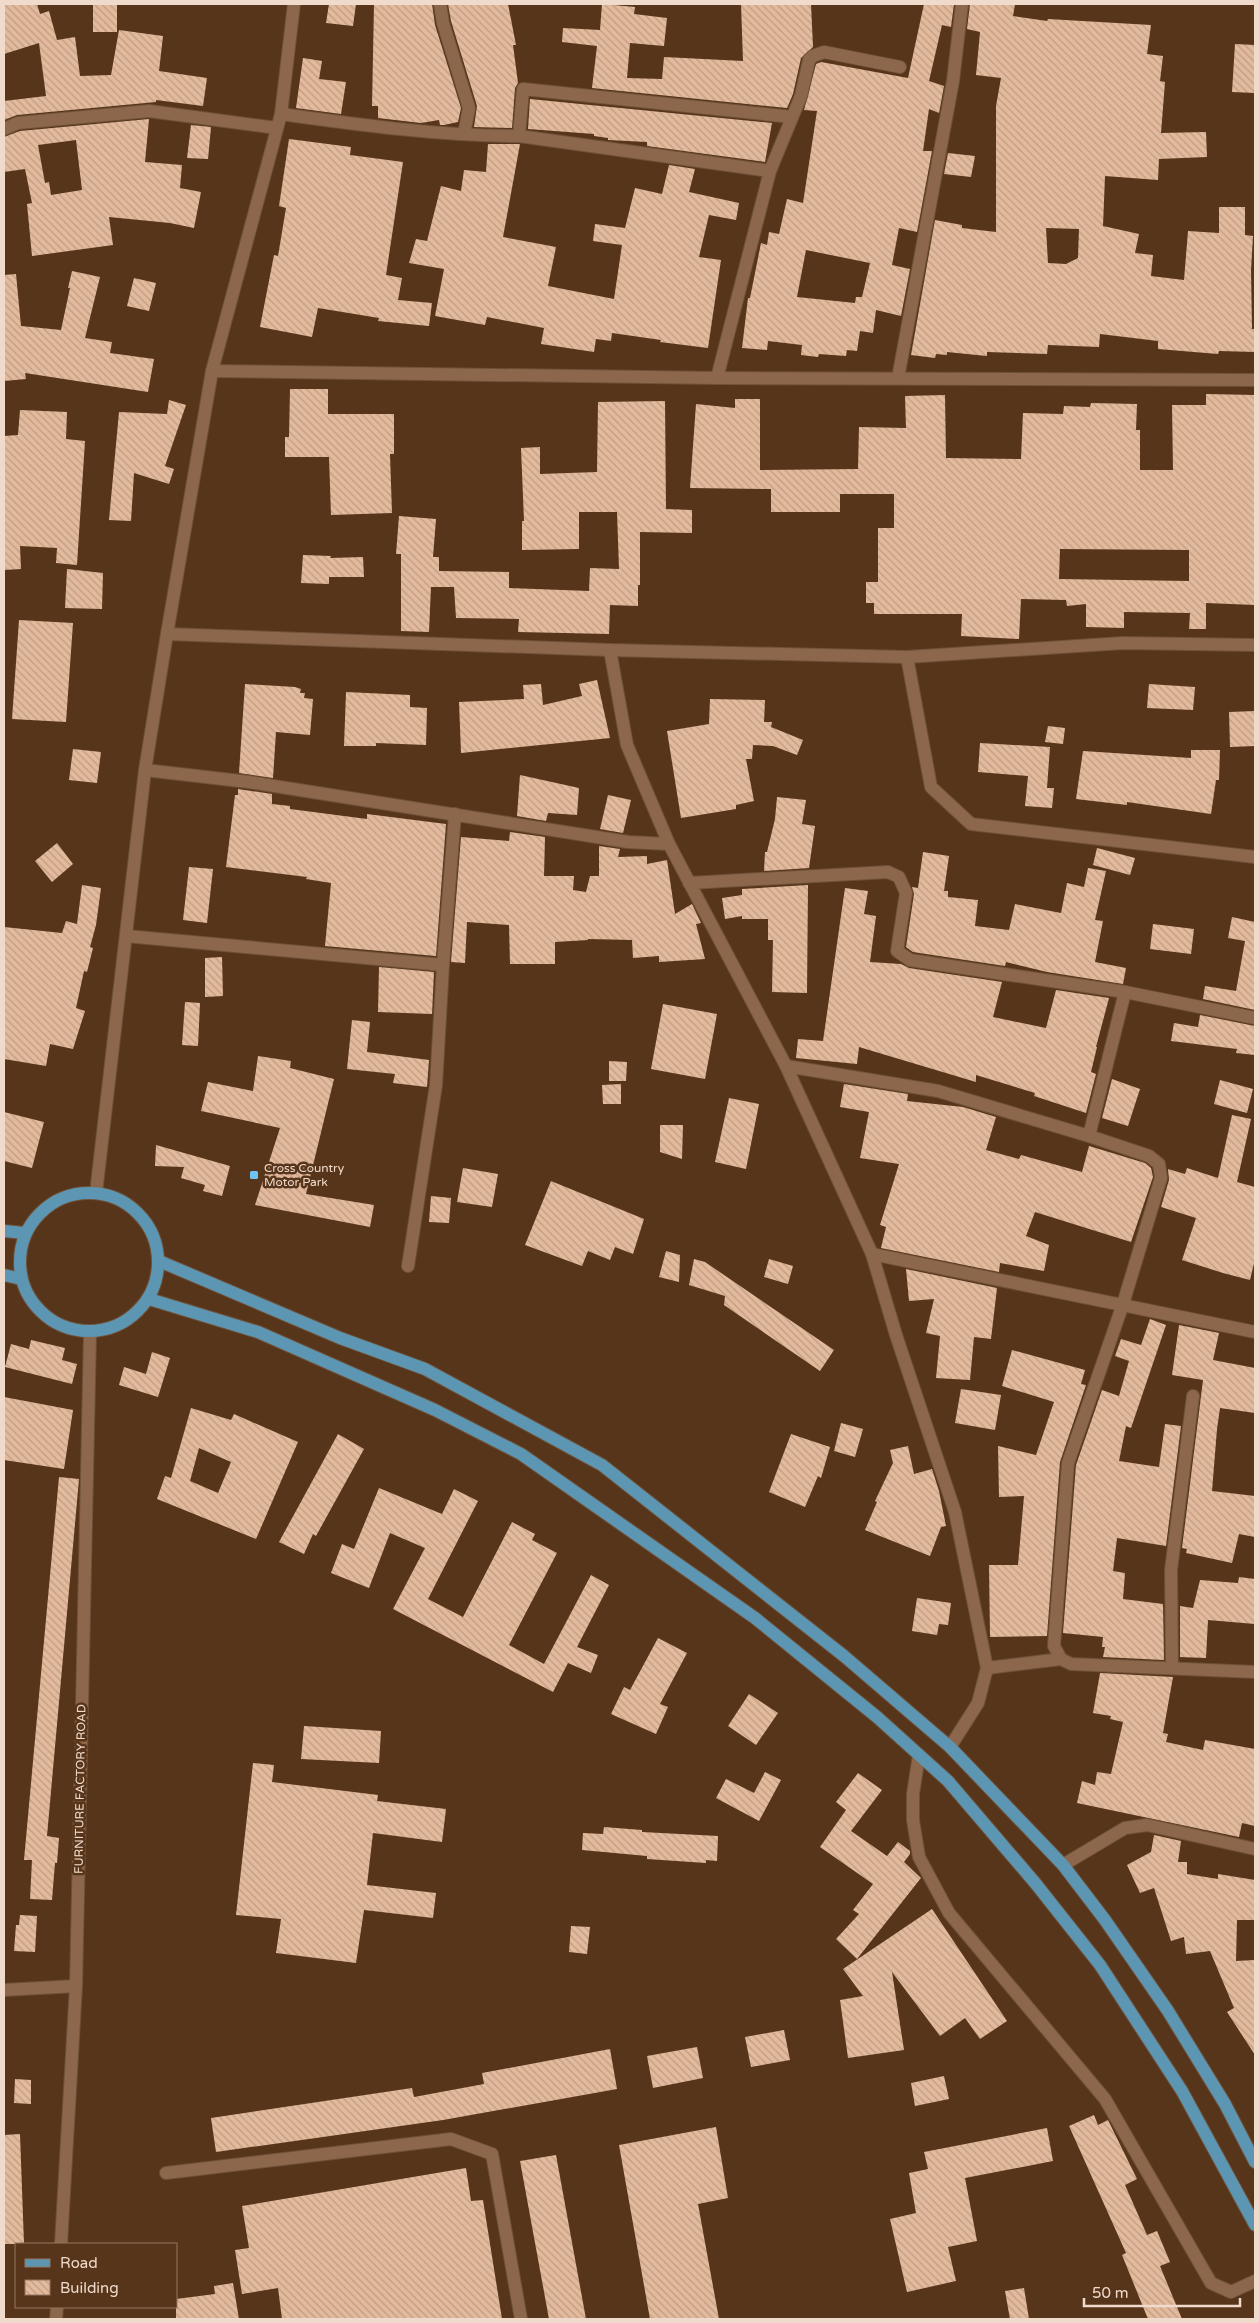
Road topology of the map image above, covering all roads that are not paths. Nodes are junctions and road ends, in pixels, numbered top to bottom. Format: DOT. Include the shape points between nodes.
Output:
graph roads {
  1 [pos="294,4"];
  2 [pos="440,4"];
  3 [pos="962,4"];
  4 [pos="900,67"];
  5 [pos="281,114"];
  6 [pos="792,117"];
  7 [pos="277,128"];
  8 [pos="4,129"];
  9 [pos="464,134"];
  10 [pos="519,136"];
  11 [pos="770,171"];
  12 [pos="212,371"];
  13 [pos="717,378"];
  14 [pos="898,378"];
  15 [pos="1255,380"];
  16 [pos="167,634"];
  17 [pos="1255,645"];
  18 [pos="610,650"];
  19 [pos="907,657"];
  20 [pos="145,770"];
  21 [pos="455,814"];
  22 [pos="669,844"];
  23 [pos="1255,857"];
  24 [pos="689,883"];
  25 [pos="126,936"];
  26 [pos="443,965"];
  27 [pos="1125,992"];
  28 [pos="1255,1018"];
  29 [pos="786,1066"];
  30 [pos="1089,1136"];
  31 [pos="96,1193"];
  32 [pos="4,1231"];
  33 [pos="25,1233"];
  34 [pos="872,1254"];
  35 [pos="159,1261"];
  36 [pos="408,1266"];
  37 [pos="4,1275"];
  38 [pos="21,1279"];
  39 [pos="150,1299"];
  40 [pos="1123,1304"];
  41 [pos="1255,1332"];
  42 [pos="90,1334"];
  43 [pos="1193,1396"];
  44 [pos="1062,1659"];
  45 [pos="987,1668"];
  46 [pos="1172,1668"];
  47 [pos="1255,1672"];
  48 [pos="950,1746"];
  49 [pos="918,1755"];
  50 [pos="1255,1849"];
  51 [pos="1063,1865"];
  52 [pos="76,1986"];
  53 [pos="4,1990"];
  54 [pos="1255,2162"];
  55 [pos="166,2174"];
  56 [pos="1255,2224"];
  57 [pos="60,2243"];
  58 [pos="1255,2281"];
  59 [pos="521,2319"];
  1 -- 5 [label="street"];
  2 -- 9 [label="street" via="469,108"];
  3 -- 14 [label="street" via="953,81"];
  4 -- 6 [label="street" via="824,52 813,56"];
  5 -- 7 [label="street"];
  5 -- 9 [label="street"];
  6 -- 10 [label="street" via="523,89"];
  6 -- 11 [label="street"];
  7 -- 8 [label="street" via="150,111 18,123"];
  7 -- 12 [label="street"];
  9 -- 10 [label="street"];
  10 -- 11 [label="street"];
  11 -- 13 [label="street"];
  12 -- 13 [label="street"];
  12 -- 16 [label="street"];
  13 -- 14 [label="street"];
  14 -- 15 [label="street"];
  16 -- 18 [label="street"];
  16 -- 20 [label="street"];
  17 -- 19 [label="street" via="1123,642"];
  18 -- 19 [label="street"];
  18 -- 22 [label="street" via="627,745"];
  19 -- 23 [label="street" via="931,788 971,824"];
  20 -- 21 [label="street" via="249,782"];
  20 -- 25 [label="street"];
  21 -- 22 [label="street" via="628,842"];
  21 -- 26 [label="street"];
  22 -- 24 [label="street"];
  24 -- 27 [label="street" via="888,872 899,877 906,893 897,951 910,960"];
  24 -- 29 [label="street"];
  25 -- 26 [label="street"];
  25 -- 31 [label="street"];
  26 -- 36 [label="street" via="436,1085"];
  27 -- 28 [label="street"];
  27 -- 30 [label="street"];
  29 -- 30 [label="street" via="938,1091"];
  29 -- 34 [label="street"];
  30 -- 40 [label="street" via="1150,1156 1159,1164 1161,1178"];
  31 -- 33 [label="main road" via="67,1196 51,1205"];
  31 -- 35 [label="main road" via="128,1204 150,1228"];
  32 -- 33 [label="main road"];
  33 -- 38 [label="main road" via="19,1256"];
  34 -- 40 [label="street"];
  34 -- 45 [label="street" via="955,1512"];
  35 -- 39 [label="main road" via="157,1281"];
  35 -- 48 [label="main road" via="340,1338 425,1369 602,1465 844,1656"];
  37 -- 38 [label="main road"];
  38 -- 42 [label="main road" via="46,1319"];
  39 -- 42 [label="main road" via="124,1324"];
  39 -- 49 [label="main road" via="258,1332 435,1410 521,1454 755,1618 877,1717"];
  40 -- 41 [label="street"];
  40 -- 44 [label="street" via="1068,1463 1054,1646"];
  42 -- 52 [label="street, FURNITURE FACTORY ROAD"];
  43 -- 46 [label="street" via="1171,1570"];
  44 -- 45 [label="street"];
  44 -- 46 [label="street" via="1071,1664"];
  45 -- 48 [label="street" via="978,1703"];
  46 -- 47 [label="street"];
  48 -- 51 [label="main road"];
  49 -- 56 [label="main road" via="948,1781 1100,1965 1182,2091"];
  49 -- 58 [label="street" via="913,1820 918,1857 949,1913 1105,2099 1211,2283 1231,2292"];
  50 -- 51 [label="street" via="1147,1825 1125,1828"];
  51 -- 54 [label="main road" via="1168,2012 1225,2104"];
  52 -- 53 [label="street"];
  52 -- 57 [label="street, FURNITURE FACTORY ROAD"];
  55 -- 59 [label="street" via="451,2139 492,2154"];
}
